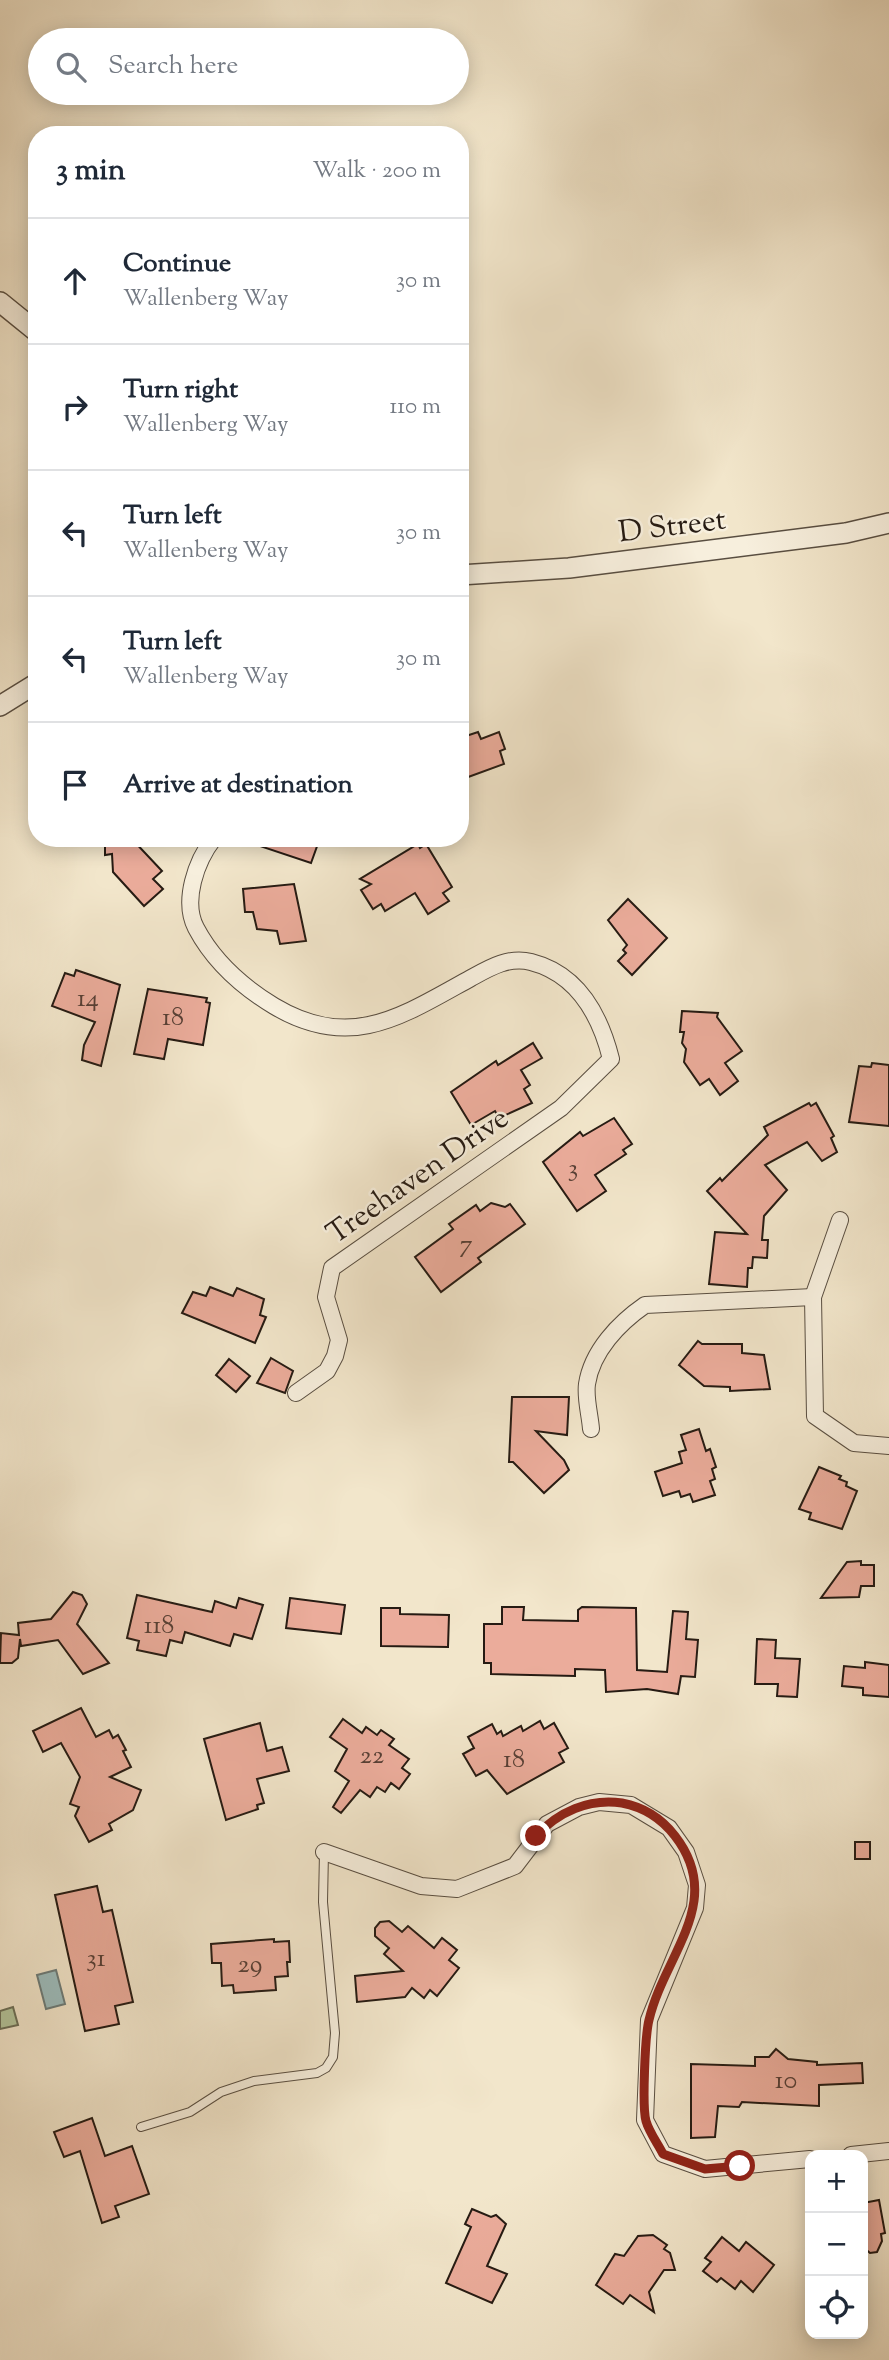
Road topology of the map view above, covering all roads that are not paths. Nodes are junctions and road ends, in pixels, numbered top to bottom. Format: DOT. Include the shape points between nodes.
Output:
graph roads {
  1 [pos="0,302"];
  2 [pos="28,325"];
  3 [pos="889,523"];
  4 [pos="469,574"];
  5 [pos="28,689"];
  6 [pos="0,706"];
  7 [pos="210,847"];
  8 [pos="840,1220"];
  9 [pos="813,1297"];
  10 [pos="296,1393"];
  11 [pos="591,1429"];
  12 [pos="889,1446"];
  13 [pos="324,1852"];
  14 [pos="141,2127"];
  15 [pos="889,2151"];
  16 [pos="868,2153"];
  17 [pos="805,2159"];
  1 -- 2 [label="street"];
  3 -- 4 [label="street, D Street" via="834,535 569,568"];
  5 -- 6 [label="street"];
  7 -- 10 [label="street, Treehaven Drive" via="191,884 192,920 210,954 251,992 290,1015 328,1026 364,1028 401,1017 498,963 528,961 556,971 581,992 603,1028 611,1059 561,1108 332,1268 326,1297 339,1340 335,1356 327,1371"];
  8 -- 9 [label="street"];
  9 -- 11 [label="street" via="645,1305 622,1321 602,1348 587,1384"];
  9 -- 12 [label="street" via="815,1416 854,1443"];
  13 -- 14 [label="lane" via="323,1902 335,2033 333,2057 326,2068 254,2081 221,2092 190,2112"];
  13 -- 17 [label="street" via="421,1886 457,1889 515,1866 547,1824 562,1814 599,1802 646,1811 678,1839 692,1864 696,1885 695,1908 649,2020 645,2120 663,2154 705,2169"];
  15 -- 16 [label="street"];
}
